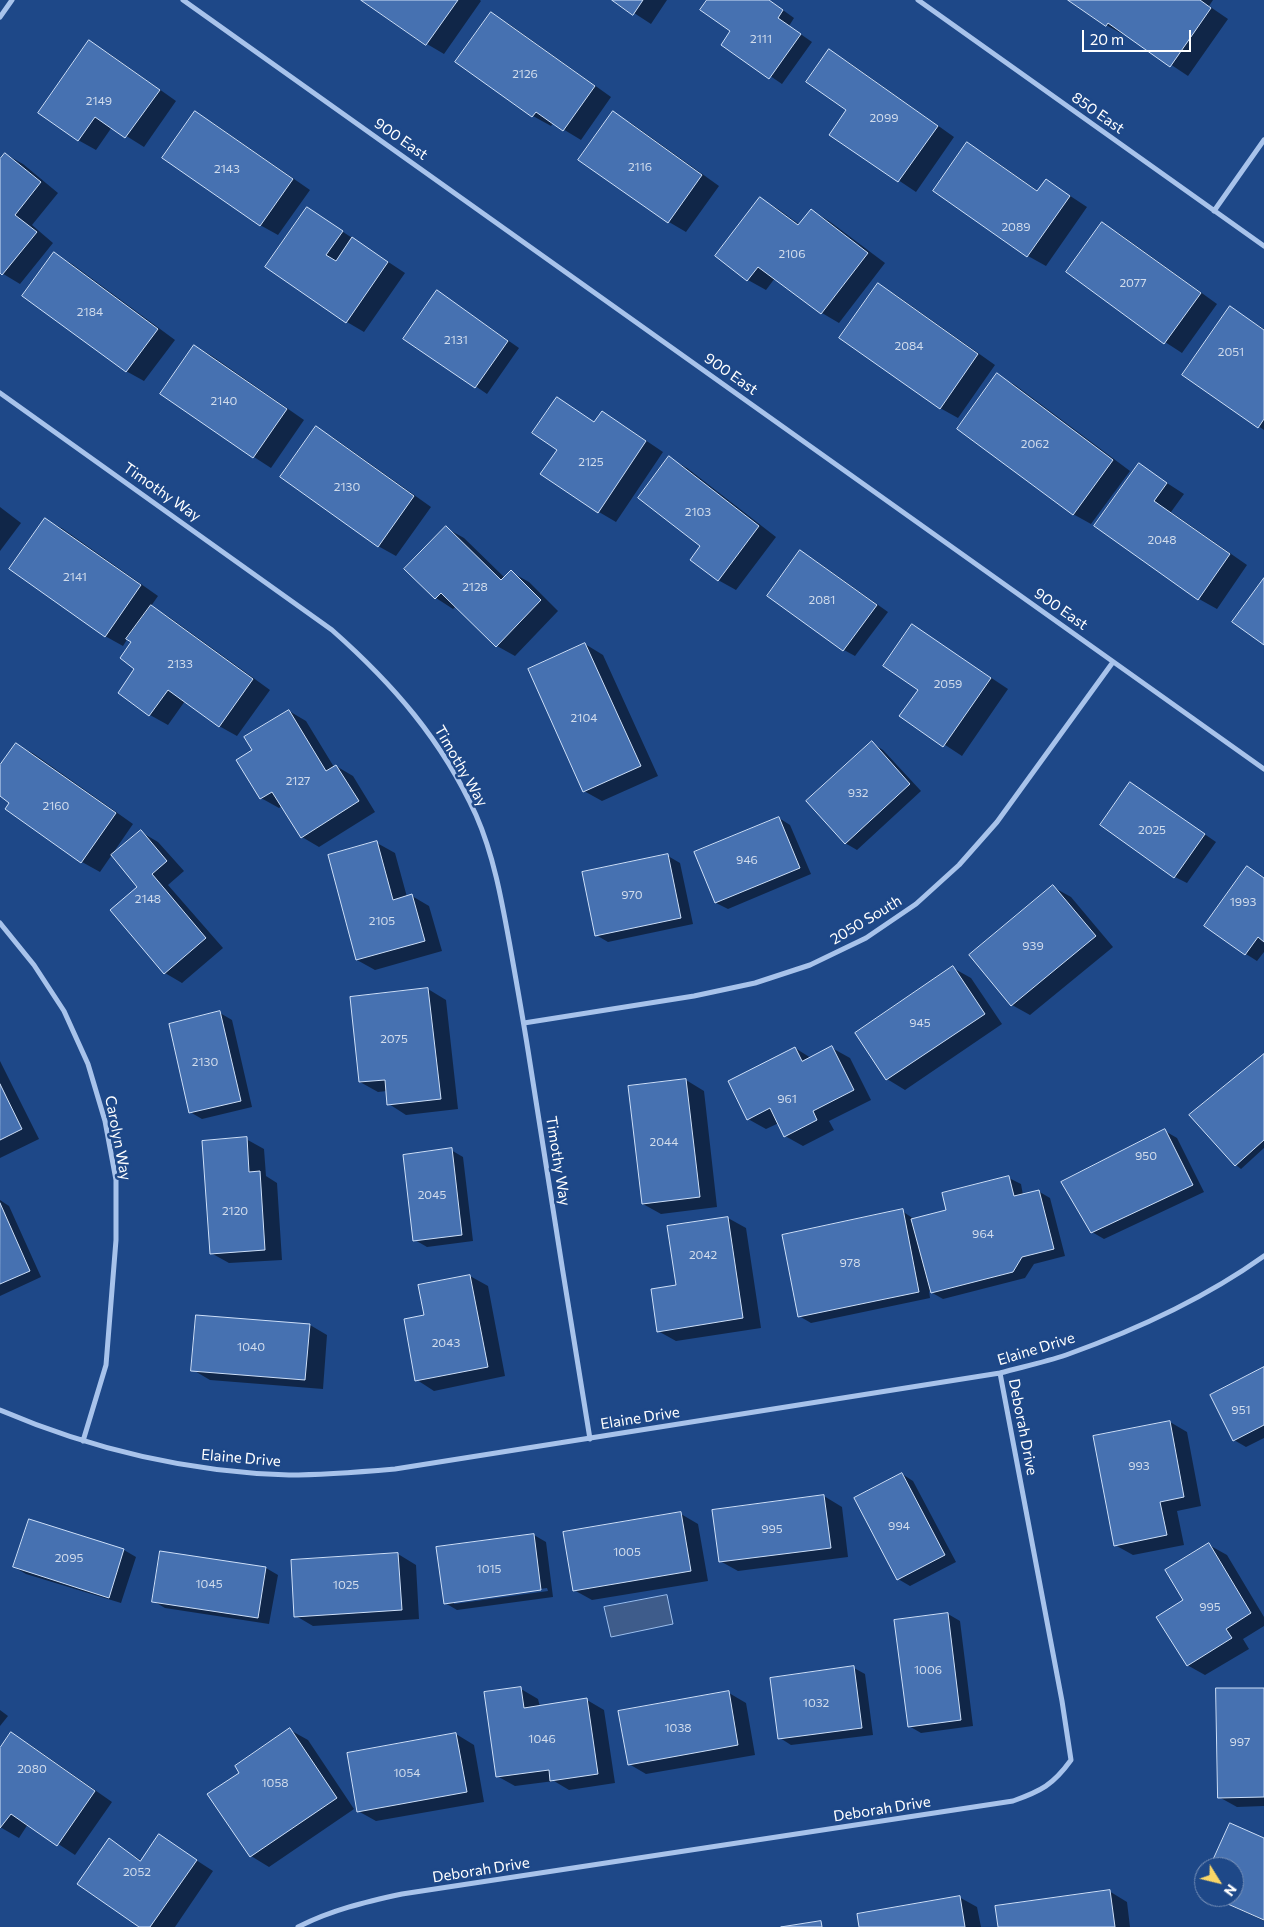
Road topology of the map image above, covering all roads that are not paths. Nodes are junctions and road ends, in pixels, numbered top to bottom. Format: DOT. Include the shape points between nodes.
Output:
graph roads {
  1 [pos="12,0"];
  2 [pos="183,0"];
  3 [pos="918,0"];
  4 [pos="0,17"];
  5 [pos="1264,140"];
  6 [pos="1214,210"];
  7 [pos="1264,246"];
  8 [pos="0,393"];
  9 [pos="1113,662"];
  10 [pos="1264,769"];
  11 [pos="0,923"];
  12 [pos="524,1023"];
  13 [pos="1264,1256"];
  14 [pos="1000,1373"];
  15 [pos="0,1410"];
  16 [pos="590,1439"];
  17 [pos="83,1441"];
  18 [pos="298,1927"];
  1 -- 4 [label="street"];
  2 -- 9 [label="street, 900 East"];
  3 -- 6 [label="street, 850 East"];
  5 -- 6 [label="street"];
  6 -- 7 [label="street, 850 East"];
  8 -- 12 [label="street, Timothy Way" via="332,630 400,695 454,773 476,816 492,861 503,907"];
  9 -- 10 [label="street, 900 East"];
  9 -- 12 [label="street, 2050 South" via="997,822 959,865 916,904 866,938 810,965 754,983 694,996"];
  11 -- 17 [label="street, Carolyn Way" via="34,965 64,1011 88,1064 105,1121 116,1180 116,1240 106,1365"];
  12 -- 16 [label="street, Timothy Way"];
  13 -- 14 [label="street, Elaine Drive" via="1190,1302 1128,1331 1065,1355"];
  14 -- 16 [label="street, Elaine Drive"];
  14 -- 18 [label="street, Deborah Drive" via="1071,1760 1059,1777 1030,1795 1013,1801 402,1894 360,1903"];
  15 -- 17 [label="street, Elaine Drive"];
  16 -- 17 [label="street, Elaine Drive" via="395,1469 290,1475 187,1465"];
}
